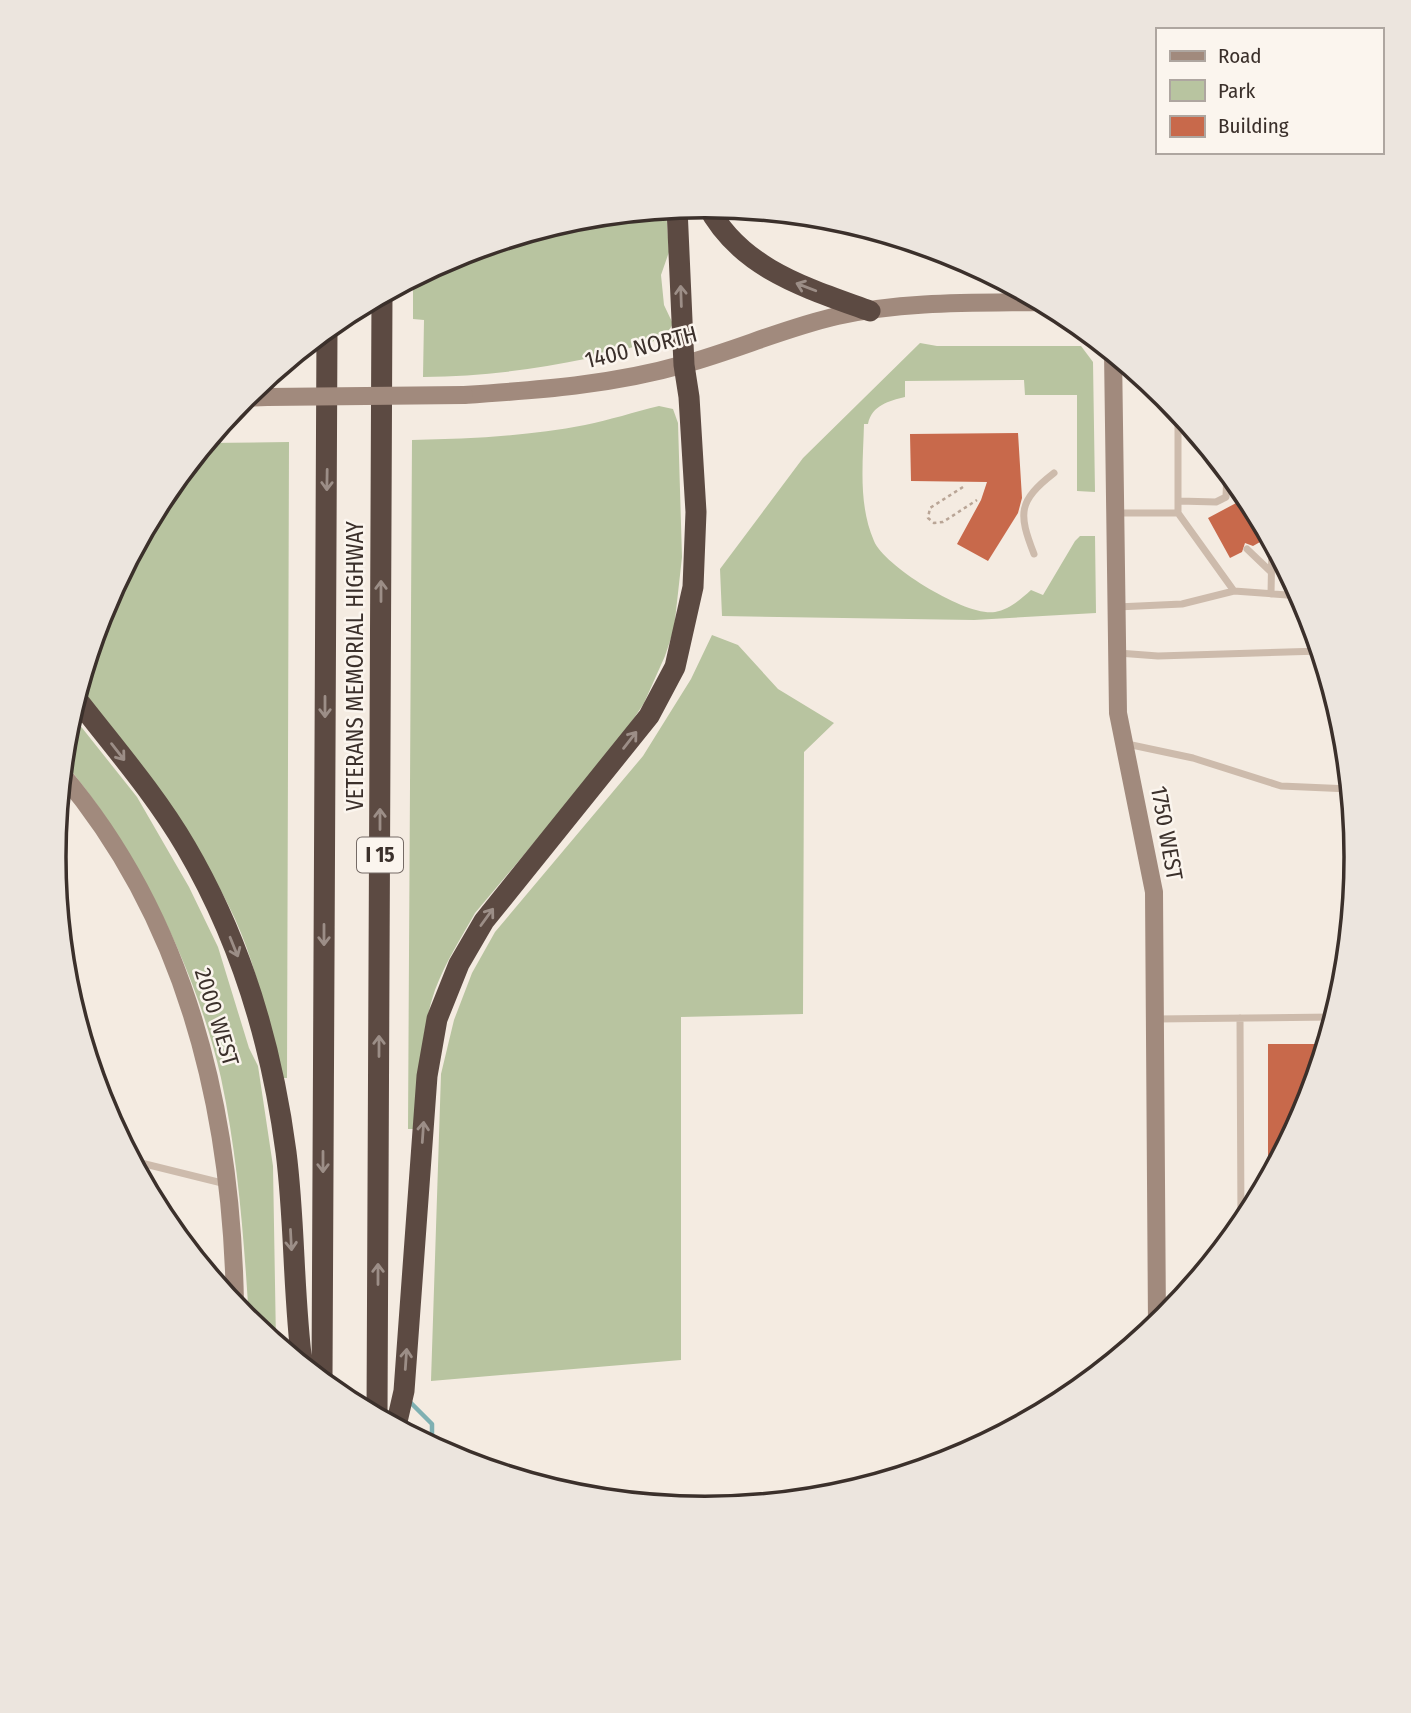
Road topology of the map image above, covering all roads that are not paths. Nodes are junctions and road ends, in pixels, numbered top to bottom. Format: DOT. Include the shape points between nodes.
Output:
graph roads {
  1 [pos="716,218"];
  2 [pos="677,219"];
  3 [pos="1024,302"];
  4 [pos="382,305"];
  5 [pos="870,311"];
  6 [pos="327,342"];
  7 [pos="1112,364"];
  8 [pos="684,365"];
  9 [pos="262,397"];
  10 [pos="1178,427"];
  11 [pos="1054,473"];
  12 [pos="1227,488"];
  13 [pos="1221,499"];
  14 [pos="1178,501"];
  15 [pos="1226,508"];
  16 [pos="1115,513"];
  17 [pos="1178,513"];
  18 [pos="1247,549"];
  19 [pos="1034,554"];
  20 [pos="1271,560"];
  21 [pos="1271,572"];
  22 [pos="1234,591"];
  23 [pos="1271,594"];
  24 [pos="1288,595"];
  25 [pos="1116,607"];
  26 [pos="1311,651"];
  27 [pos="1117,653"];
  28 [pos="84,709"];
  29 [pos="1126,744"];
  30 [pos="71,787"];
  31 [pos="1340,789"];
  32 [pos="1324,1017"];
  33 [pos="1240,1018"];
  34 [pos="1154,1019"];
  35 [pos="146,1164"];
  36 [pos="230,1185"];
  37 [pos="1241,1206"];
  38 [pos="234,1288"];
  39 [pos="1157,1308"];
  40 [pos="300,1350"];
  41 [pos="322,1367"];
  42 [pos="377,1405"];
  43 [pos="398,1417"];
  5 -- 1 [label="highway, one-way" via="770,271 731,240"];
  8 -- 2 [label="highway, one-way"];
  3 -- 5 [label="street, 1400 NORTH" via="926,304"];
  42 -- 4 [label="highway, VETERANS MEMORIAL HIGHWAY / I 15, one-way"];
  5 -- 8 [label="street, 1400 NORTH" via="807,324"];
  6 -- 41 [label="highway, VETERANS MEMORIAL HIGHWAY / I 15, one-way"];
  7 -- 16 [label="street, 1750 WEST"];
  8 -- 9 [label="street, 1400 NORTH, bridge" via="583,387 464,395"];
  43 -- 8 [label="highway, one-way" via="404,1391 426,1076 437,1018 459,964 484,921 649,716 675,667 693,587 696,512"];
  10 -- 14 [label="lane"];
  11 -- 19 [label="lane" via="1030,492 1022,522"];
  12 -- 13 [label="lane"];
  13 -- 14 [label="lane"];
  13 -- 15 [label="lane"];
  14 -- 17 [label="lane"];
  16 -- 17 [label="lane"];
  16 -- 25 [label="street, 1750 WEST"];
  17 -- 22 [label="lane"];
  18 -- 21 [label="lane"];
  20 -- 21 [label="lane"];
  21 -- 23 [label="lane"];
  22 -- 23 [label="lane"];
  22 -- 25 [label="lane" via="1182,604"];
  23 -- 24 [label="lane"];
  25 -- 27 [label="street, 1750 WEST"];
  26 -- 27 [label="lane"];
  27 -- 29 [label="street, 1750 WEST" via="1118,713"];
  28 -- 40 [label="highway, one-way" via="186,848 222,917 248,985 275,1084 286,1155"];
  29 -- 31 [label="lane" via="1193,758 1281,786"];
  29 -- 34 [label="street, 1750 WEST" via="1154,892"];
  30 -- 36 [label="street, 2000 WEST" via="130,872 171,956 211,1079"];
  32 -- 33 [label="lane"];
  33 -- 34 [label="lane"];
  33 -- 37 [label="lane"];
  34 -- 39 [label="street, 1750 WEST"];
  35 -- 36 [label="lane"];
  36 -- 38 [label="street, 2000 WEST"];
}
